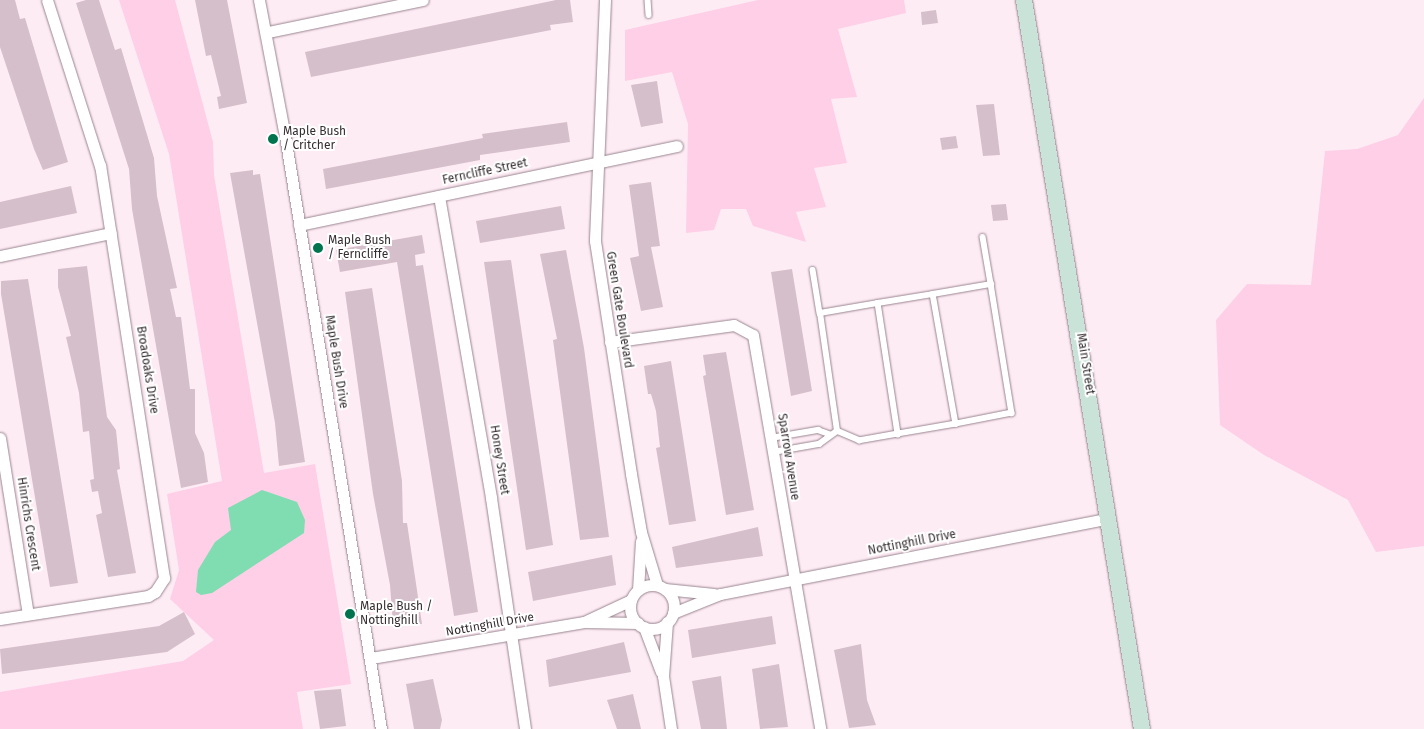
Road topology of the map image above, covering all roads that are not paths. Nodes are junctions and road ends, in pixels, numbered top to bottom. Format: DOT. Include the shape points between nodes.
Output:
graph roads {
  1 [pos="47,0"];
  2 [pos="259,0"];
  3 [pos="423,0"];
  4 [pos="605,0"];
  5 [pos="648,0"];
  6 [pos="1024,0"];
  7 [pos="649,15"];
  8 [pos="268,32"];
  9 [pos="677,146"];
  10 [pos="598,161"];
  11 [pos="440,196"];
  12 [pos="299,225"];
  13 [pos="111,233"];
  14 [pos="983,237"];
  15 [pos="0,256"];
  16 [pos="812,270"];
  17 [pos="991,284"];
  18 [pos="932,294"];
  19 [pos="878,304"];
  20 [pos="820,313"];
  21 [pos="610,342"];
  22 [pos="956,424"];
  23 [pos="837,431"];
  24 [pos="829,434"];
  25 [pos="898,434"];
  26 [pos="0,438"];
  27 [pos="771,438"];
  28 [pos="773,452"];
  29 [pos="1110,518"];
  30 [pos="641,532"];
  31 [pos="796,580"];
  32 [pos="661,587"];
  33 [pos="720,594"];
  34 [pos="635,595"];
  35 [pos="28,614"];
  36 [pos="670,618"];
  37 [pos="0,619"];
  38 [pos="584,622"];
  39 [pos="641,625"];
  40 [pos="513,634"];
  41 [pos="371,658"];
  42 [pos="663,676"];
  43 [pos="381,729"];
  44 [pos="525,729"];
  45 [pos="671,729"];
  46 [pos="820,729"];
  47 [pos="1142,729"];
  1 -- 13 [label="street, Broadoaks Drive" via="100,166"];
  2 -- 8 [label="street, Maple Bush Drive"];
  3 -- 8 [label="street"];
  4 -- 10 [label="street, Green Gate Boulevard"];
  5 -- 7 [label="lane"];
  6 -- 29 [label="main road, Main Street"];
  8 -- 12 [label="street, Maple Bush Drive"];
  9 -- 10 [label="street, Ferncliffe Street"];
  10 -- 11 [label="street, Ferncliffe Street"];
  10 -- 21 [label="street, Green Gate Boulevard" via="595,241"];
  11 -- 12 [label="street, Ferncliffe Street"];
  11 -- 40 [label="street, Honey Street"];
  12 -- 41 [label="street, Maple Bush Drive"];
  13 -- 15 [label="street"];
  13 -- 35 [label="street, Broadoaks Drive" via="164,578 155,592 148,596"];
  14 -- 17 [label="lane"];
  16 -- 20 [label="lane"];
  17 -- 18 [label="lane"];
  17 -- 22 [label="lane" via="1012,413"];
  18 -- 19 [label="lane"];
  18 -- 22 [label="lane"];
  19 -- 20 [label="lane"];
  19 -- 25 [label="lane"];
  20 -- 23 [label="lane"];
  21 -- 27 [label="street, Sparrow Avenue" via="720,326 745,328 758,347"];
  21 -- 30 [label="street, Green Gate Boulevard"];
  22 -- 25 [label="lane"];
  23 -- 24 [label="lane"];
  23 -- 25 [label="lane" via="860,441"];
  24 -- 27 [label="lane" via="818,430"];
  24 -- 28 [label="lane" via="819,444"];
  26 -- 35 [label="street, Hinrichs Crescent"];
  27 -- 28 [label="street, Sparrow Avenue"];
  28 -- 31 [label="street, Sparrow Avenue"];
  29 -- 31 [label="street, Nottinghill Drive"];
  29 -- 47 [label="main road, Main Street"];
  30 -- 32 [label="street, Green Gate Boulevard"];
  30 -- 34 [label="street, Green Gate Boulevard"];
  31 -- 33 [label="street, Nottinghill Drive"];
  31 -- 46 [label="street, Sparrow Avenue"];
  32 -- 33 [label="street, Nottinghill Drive" via="678,593"];
  32 -- 34 [label="street"];
  32 -- 36 [label="street" via="673,600"];
  33 -- 36 [label="street, Nottinghill Drive"];
  34 -- 38 [label="street, Nottinghill Drive"];
  34 -- 39 [label="street" via="631,612"];
  35 -- 37 [label="street, Broadoaks Drive"];
  36 -- 39 [label="street" via="656,628"];
  36 -- 42 [label="street"];
  38 -- 39 [label="street, Nottinghill Drive"];
  38 -- 40 [label="street, Nottinghill Drive"];
  39 -- 42 [label="street"];
  40 -- 41 [label="street, Nottinghill Drive"];
  40 -- 44 [label="street, Honey Street"];
  41 -- 43 [label="street, Maple Bush Drive"];
  42 -- 45 [label="street"];
}
